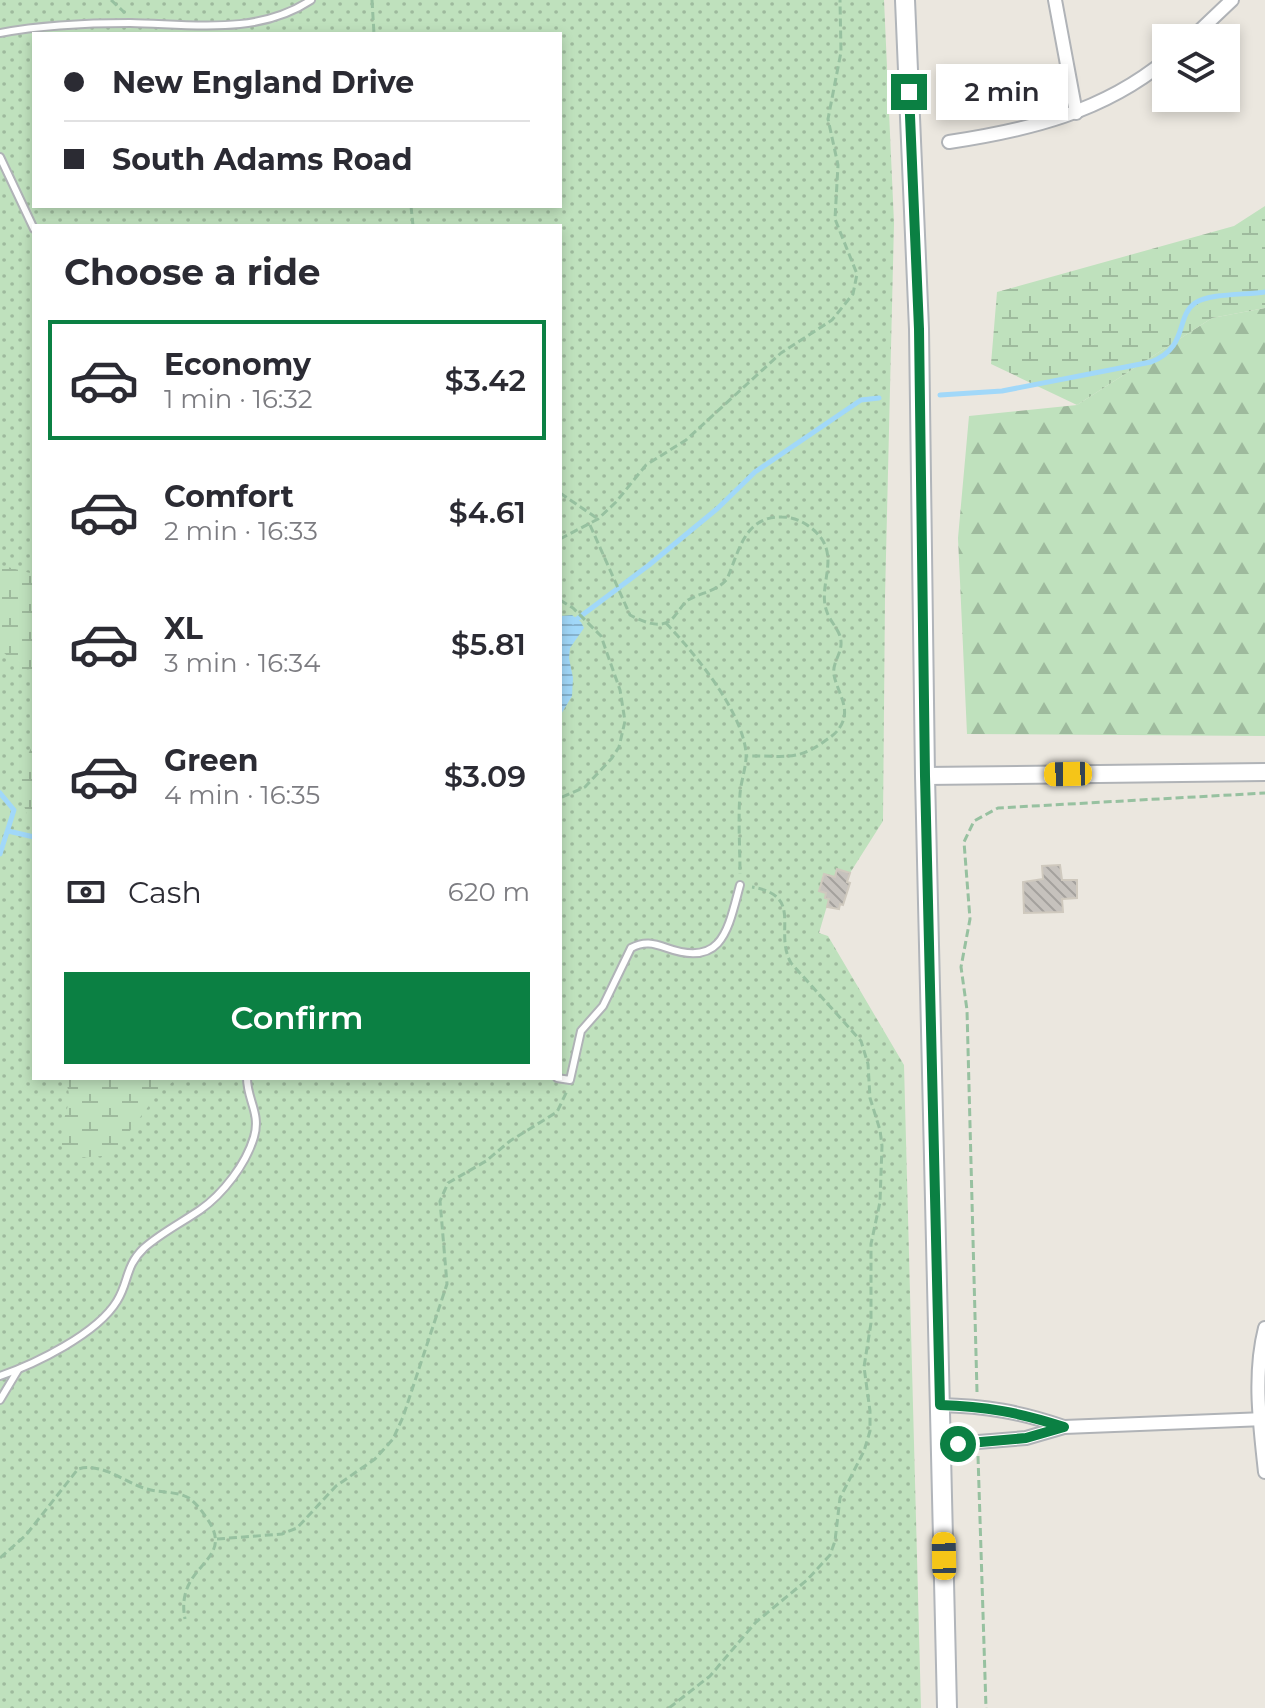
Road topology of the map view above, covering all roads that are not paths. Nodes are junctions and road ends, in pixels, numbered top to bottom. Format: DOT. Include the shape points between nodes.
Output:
graph roads {
  1 [pos="311,0"];
  2 [pos="905,0"];
  3 [pos="1055,0"];
  4 [pos="1232,0"];
  5 [pos="1207,24"];
  6 [pos="0,33"];
  7 [pos="1152,70"];
  8 [pos="1076,113"];
  9 [pos="949,142"];
  10 [pos="0,157"];
  11 [pos="32,225"];
  12 [pos="1265,772"];
  13 [pos="925,776"];
  14 [pos="740,885"];
  15 [pos="562,1079"];
  16 [pos="247,1080"];
  17 [pos="1265,1328"];
  18 [pos="18,1370"];
  19 [pos="0,1376"];
  20 [pos="0,1400"];
  21 [pos="940,1405"];
  22 [pos="1262,1419"];
  23 [pos="1064,1427"];
  24 [pos="941,1445"];
  25 [pos="1265,1472"];
  26 [pos="947,1708"];
  1 -- 6 [label="lane" via="249,24 87,23"];
  2 -- 13 [label="main road" via="919,329"];
  3 -- 8 [label="street"];
  4 -- 5 [label="street"];
  7 -- 8 [label="street"];
  8 -- 9 [label="street"];
  10 -- 11 [label="lane"];
  12 -- 13 [label="street"];
  13 -- 21 [label="main road"];
  14 -- 15 [label="lane" via="723,938 711,950 693,955 645,943 631,948 610,994 581,1031 570,1080"];
  16 -- 18 [label="lane" via="257,1121 235,1174 203,1208 141,1251 131,1262 115,1305 79,1337"];
  17 -- 22 [label="street" via="1258,1379"];
  18 -- 19 [label="lane"];
  18 -- 20 [label="lane"];
  21 -- 23 [label="street" via="1024,1413"];
  21 -- 24 [label="main road"];
  22 -- 23 [label="street"];
  22 -- 25 [label="street"];
  23 -- 24 [label="street" via="1026,1438"];
  24 -- 26 [label="main road"];
}
